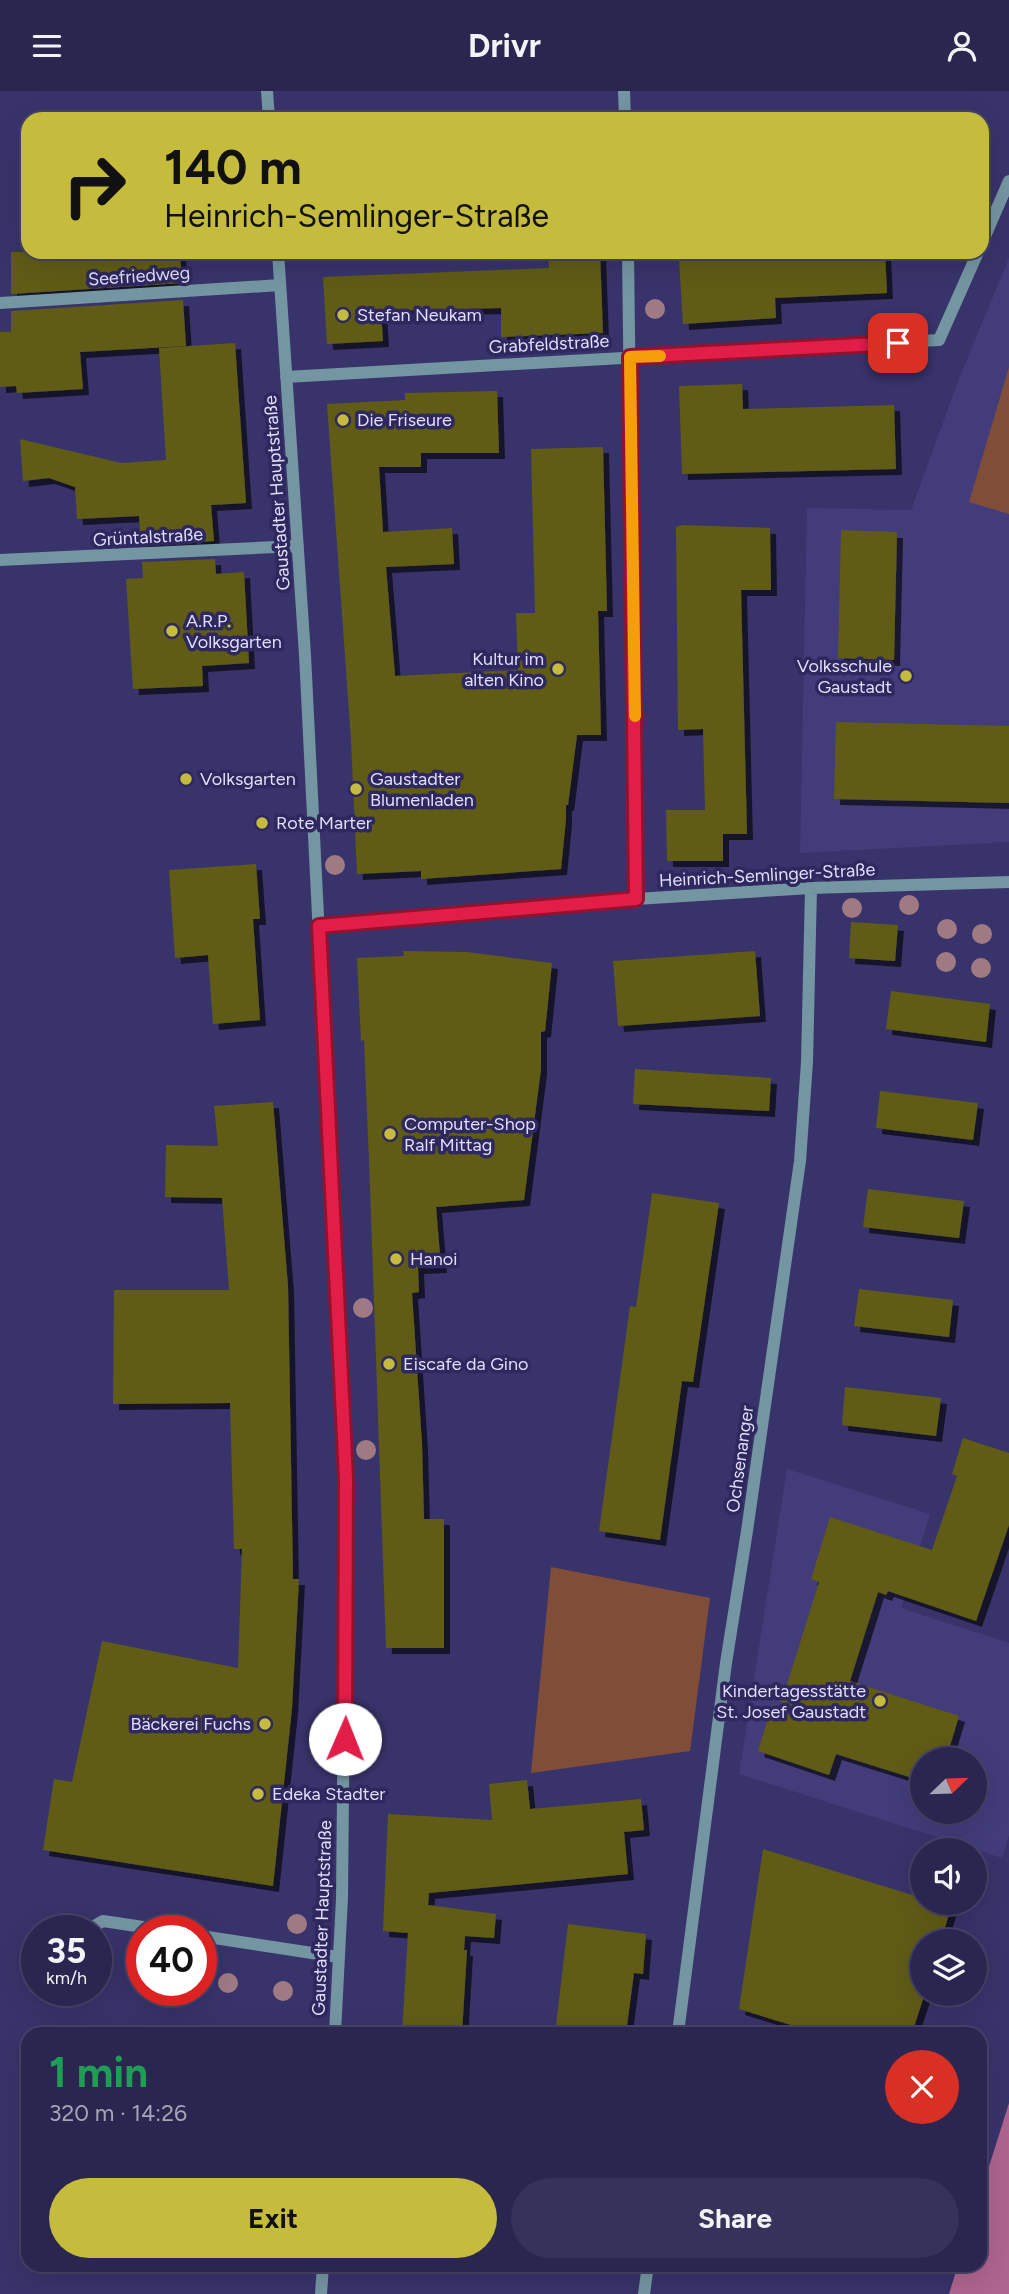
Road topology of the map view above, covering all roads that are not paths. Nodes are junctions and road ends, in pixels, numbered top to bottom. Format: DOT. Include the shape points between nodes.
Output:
graph roads {
  1 [pos="267,91"];
  2 [pos="624,91"];
  3 [pos="268,112"];
  4 [pos="625,112"];
  5 [pos="1009,181"];
  6 [pos="989,227"];
  7 [pos="278,259"];
  8 [pos="628,259"];
  9 [pos="975,259"];
  10 [pos="280,285"];
  11 [pos="0,303"];
  12 [pos="630,357"];
  13 [pos="286,377"];
  14 [pos="298,546"];
  15 [pos="0,560"];
  16 [pos="1009,882"];
  17 [pos="811,888"];
  18 [pos="636,899"];
  19 [pos="319,926"];
  20 [pos="217,1939"];
  21 [pos="338,1958"];
  22 [pos="335,2027"];
  23 [pos="679,2027"];
  24 [pos="323,2272"];
  25 [pos="647,2272"];
  26 [pos="321,2294"];
  27 [pos="644,2294"];
  1 -- 3 [label="street"];
  2 -- 4 [label="street"];
  5 -- 6 [label="street"];
  7 -- 10 [label="street, Gaustadter Hauptstraße"];
  8 -- 12 [label="street"];
  9 -- 12 [label="street, Grabfeldstraße" via="939,340"];
  10 -- 11 [label="street, Seefriedweg"];
  10 -- 13 [label="street, Gaustadter Hauptstraße"];
  12 -- 13 [label="street, Grabfeldstraße"];
  12 -- 18 [label="street"];
  13 -- 14 [label="street, Gaustadter Hauptstraße"];
  14 -- 15 [label="street, Grüntalstraße"];
  14 -- 19 [label="street, Gaustadter Hauptstraße"];
  16 -- 17 [label="street, Heinrich-Semlinger-Straße"];
  17 -- 18 [label="street, Heinrich-Semlinger-Straße"];
  17 -- 23 [label="street, Ochsenanger" via="800,1161 726,1663"];
  18 -- 19 [label="street, Heinrich-Semlinger-Straße"];
  19 -- 21 [label="street, Gaustadter Hauptstraße" via="346,1478"];
  20 -- 21 [label="street"];
  21 -- 22 [label="street, Gaustadter Hauptstraße"];
  24 -- 26 [label="street"];
  25 -- 27 [label="street"];
}
